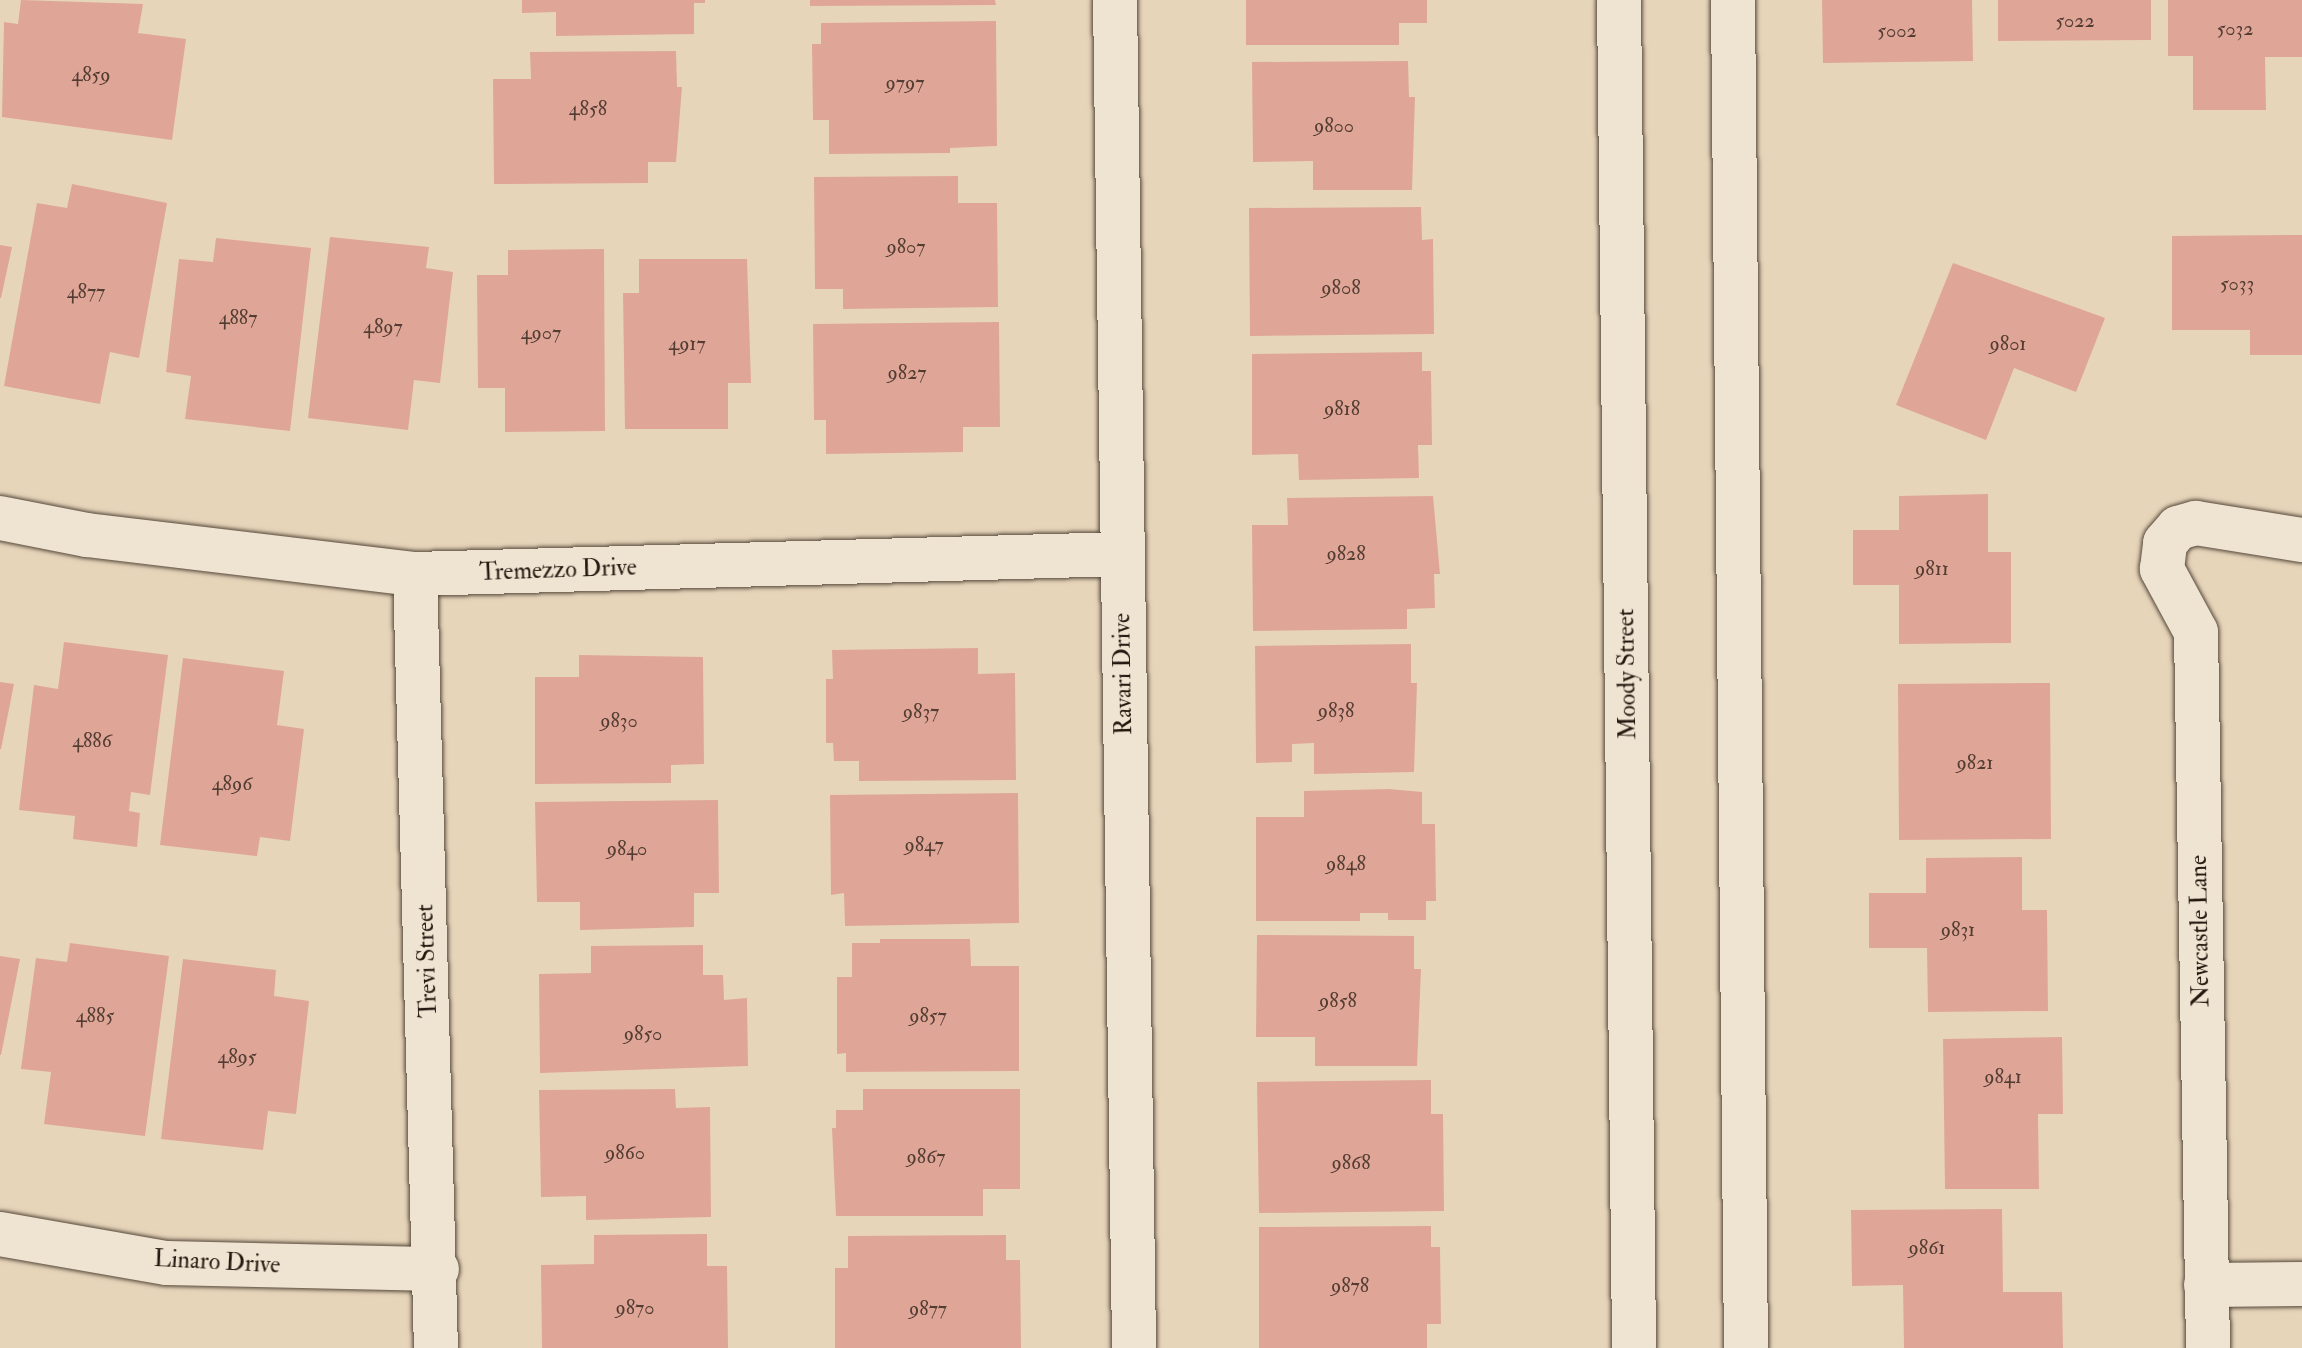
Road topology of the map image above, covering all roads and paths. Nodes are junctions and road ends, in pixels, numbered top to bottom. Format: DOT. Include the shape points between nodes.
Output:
graph roads {
  1 [pos="1115,0"];
  2 [pos="1619,0"];
  3 [pos="1733,0"];
  4 [pos="0,518"];
  5 [pos="2302,540"];
  6 [pos="1120,554"];
  7 [pos="415,574"];
  8 [pos="0,1234"];
  9 [pos="437,1269"];
  10 [pos="2302,1284"];
  11 [pos="2206,1285"];
  12 [pos="436,1348"];
  13 [pos="1134,1348"];
  14 [pos="1634,1348"];
  15 [pos="1746,1348"];
  16 [pos="2208,1348"];
  1 -- 6 [label="street, Ravari Drive"];
  2 -- 14 [label="street, Moody Street"];
  3 -- 15 [label="street"];
  4 -- 7 [label="street, Tremezzo Drive" via="87,535"];
  5 -- 11 [label="street, Newcastle Lane" via="2196,523 2178,528 2165,543 2162,569 2196,632"];
  6 -- 7 [label="street, Tremezzo Drive"];
  6 -- 13 [label="street, Ravari Drive"];
  7 -- 9 [label="street, Trevi Street"];
  8 -- 9 [label="street, Linaro Drive" via="167,1263"];
  9 -- 12 [label="street, Trevi Street"];
  10 -- 11 [label="street"];
  11 -- 16 [label="street, Newcastle Lane"];
}
